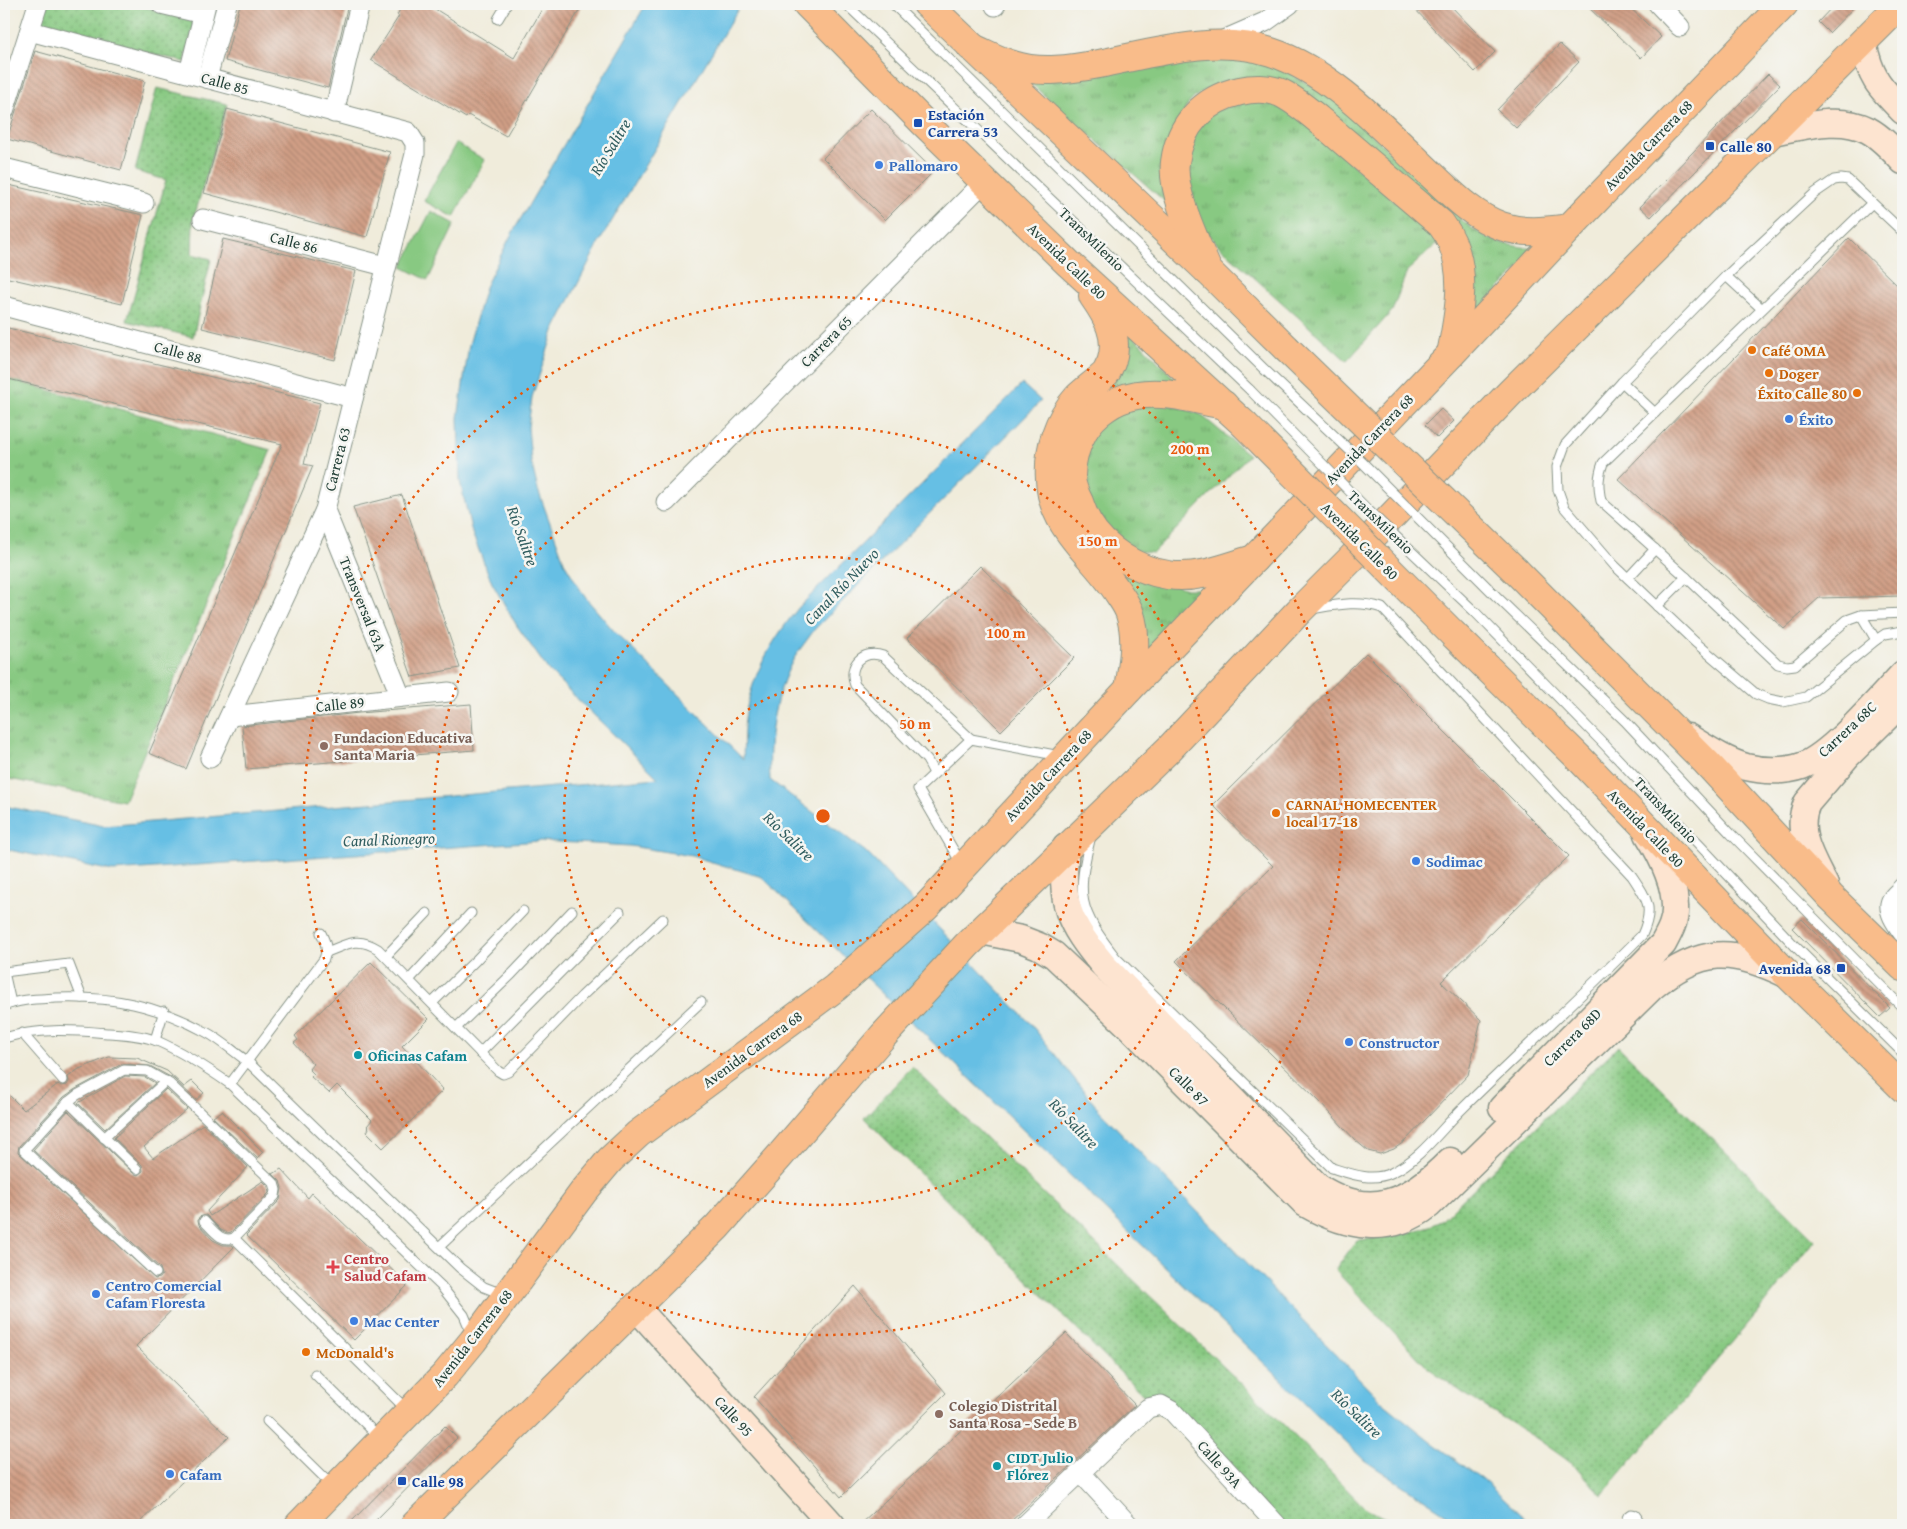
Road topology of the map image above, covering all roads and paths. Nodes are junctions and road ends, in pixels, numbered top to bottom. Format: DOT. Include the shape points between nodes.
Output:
graph roads {
  1 [pos="38,4"];
  2 [pos="162,4"];
  3 [pos="227,4"];
  4 [pos="360,4"];
  5 [pos="507,4"];
  6 [pos="807,4"];
  7 [pos="846,4"];
  8 [pos="893,4"];
  9 [pos="927,4"];
  10 [pos="1290,4"];
  11 [pos="1658,4"];
  12 [pos="1784,4"];
  13 [pos="1901,4"];
  14 [pos="205,9"];
  15 [pos="498,19"];
  16 [pos="1680,27"];
  17 [pos="30,31"];
  18 [pos="1863,42"];
  19 [pos="1213,44"];
  20 [pos="971,47"];
  21 [pos="189,73"];
  22 [pos="207,78"];
  23 [pos="4,111"];
  24 [pos="1903,112"];
  25 [pos="334,113"];
  26 [pos="1772,132"];
  27 [pos="415,143"];
  28 [pos="1903,161"];
  29 [pos="4,168"];
  30 [pos="986,181"];
  31 [pos="144,202"];
  32 [pos="1872,203"];
  33 [pos="203,219"];
  34 [pos="1568,228"];
  35 [pos="1903,232"];
  36 [pos="1068,263"];
  37 [pos="385,266"];
  38 [pos="1208,271"];
  39 [pos="1726,276"];
  40 [pos="4,306"];
  41 [pos="1762,309"];
  42 [pos="1451,354"];
  43 [pos="1622,382"];
  44 [pos="353,398"];
  45 [pos="1224,405"];
  46 [pos="1655,413"];
  47 [pos="666,502"];
  48 [pos="325,510"];
  49 [pos="1655,549"];
  50 [pos="1254,559"];
  51 [pos="1686,577"];
  52 [pos="1628,578"];
  53 [pos="1657,606"];
  54 [pos="1299,611"];
  55 [pos="1903,613"];
  56 [pos="1861,615"];
  57 [pos="1903,632"];
  58 [pos="1876,640"];
  59 [pos="1903,674"];
  60 [pos="1129,689"];
  61 [pos="449,692"];
  62 [pos="401,697"];
  63 [pos="1903,701"];
  64 [pos="230,716"];
  65 [pos="1673,729"];
  66 [pos="971,739"];
  67 [pos="1851,741"];
  68 [pos="1065,757"];
  69 [pos="210,758"];
  70 [pos="934,774"];
  71 [pos="1095,820"];
  72 [pos="1640,823"];
  73 [pos="1066,848"];
  74 [pos="963,866"];
  75 [pos="1897,893"];
  76 [pos="1831,897"];
  77 [pos="523,911"];
  78 [pos="572,911"];
  79 [pos="620,912"];
  80 [pos="427,913"];
  81 [pos="471,913"];
  82 [pos="663,919"];
  83 [pos="321,933"];
  84 [pos="1903,933"];
  85 [pos="974,938"];
  86 [pos="327,952"];
  87 [pos="386,956"];
  88 [pos="1903,967"];
  89 [pos="4,972"];
  90 [pos="1788,975"];
  91 [pos="409,980"];
  92 [pos="82,998"];
  93 [pos="701,1002"];
  94 [pos="432,1003"];
  95 [pos="7,1005"];
  96 [pos="1903,1008"];
  97 [pos="164,1012"];
  98 [pos="456,1028"];
  99 [pos="22,1033"];
  100 [pos="4,1038"];
  101 [pos="155,1040"];
  102 [pos="480,1053"];
  103 [pos="1903,1053"];
  104 [pos="247,1061"];
  105 [pos="63,1080"];
  106 [pos="166,1082"];
  107 [pos="230,1084"];
  108 [pos="1903,1088"];
  109 [pos="68,1102"];
  110 [pos="104,1138"];
  111 [pos="137,1168"];
  112 [pos="1376,1204"];
  113 [pos="204,1221"];
  114 [pos="1400,1221"];
  115 [pos="234,1238"];
  116 [pos="439,1247"];
  117 [pos="156,1273"];
  118 [pos="506,1295"];
  119 [pos="636,1307"];
  120 [pos="473,1341"];
  121 [pos="315,1374"];
  122 [pos="409,1412"];
  123 [pos="267,1421"];
  124 [pos="382,1440"];
  125 [pos="1081,1473"];
  126 [pos="335,1488"];
  127 [pos="299,1525"];
  128 [pos="415,1525"];
  129 [pos="832,1525"];
  130 [pos="1025,1525"];
  131 [pos="1129,1525"];
  132 [pos="1277,1525"];
  1 -- 17 [label="street"];
  2 -- 14 [label="street"];
  3 -- 22 [label="street"];
  4 -- 25 [label="street"];
  5 -- 15 [label="lane"];
  6 -- 30 [label="main road, Avenida Calle 80"];
  7 -- 103 [label="lane, TransMilenio, bridge" via="1250,390 1367,509 1476,613 1795,946"];
  8 -- 96 [label="lane, TransMilenio, bridge" via="1625,721"];
  9 -- 20 [label="main road"];
  10 -- 19 [label="street" via="1265,22"];
  11 -- 16 [label="street"];
  12 -- 34 [label="main road, Avenida Carrera 68"];
  13 -- 18 [label="main road"];
  14 -- 21 [label="street"];
  17 -- 21 [label="street, Calle 85"];
  17 -- 23 [label="street"];
  18 -- 24 [label="street" via="1869,67 1878,85"];
  18 -- 26 [label="main road"];
  19 -- 20 [label="main road" via="1069,69 1014,66"];
  19 -- 34 [label="main road" via="1270,52 1325,80 1454,196 1500,226 1530,232"];
  20 -- 38 [label="main road"];
  21 -- 22 [label="street, Calle 85"];
  22 -- 25 [label="street, Calle 85"];
  25 -- 27 [label="street, Calle 85" via="408,132"];
  26 -- 28 [label="street" via="1828,123 1854,124 1869,130"];
  26 -- 54 [label="main road"];
  27 -- 37 [label="street, Carrera 63" via="415,154"];
  29 -- 31 [label="street"];
  30 -- 36 [label="main road, Avenida Calle 80"];
  30 -- 47 [label="street, Carrera 65"];
  32 -- 35 [label="lane"];
  32 -- 39 [label="lane" via="1848,180 1834,180"];
  32 -- 41 [label="lane"];
  33 -- 37 [label="street, Calle 86"];
  34 -- 42 [label="main road, Avenida Carrera 68"];
  36 -- 45 [label="main road, Avenida Calle 80"];
  36 -- 60 [label="main road" via="1104,311 1111,324 1114,347 1108,371 1077,398 1058,430 1049,458 1050,482 1056,509 1069,534 1111,581 1130,612 1134,648"];
  37 -- 44 [label="street, Carrera 63"];
  38 -- 42 [label="main road" via="1178,193 1174,162 1180,142 1191,120 1203,107 1225,94 1254,88 1280,93 1326,126 1449,234 1460,272"];
  38 -- 65 [label="main road, bridge"];
  39 -- 41 [label="lane"];
  39 -- 43 [label="lane"];
  40 -- 44 [label="street, Calle 88"];
  41 -- 46 [label="lane"];
  42 -- 50 [label="main road, Avenida Carrera 68"];
  43 -- 46 [label="lane"];
  43 -- 52 [label="lane" via="1565,445 1557,467 1558,490 1564,507"];
  44 -- 48 [label="street, Carrera 63"];
  45 -- 50 [label="main road" via="1153,393 1110,404 1089,421 1073,458 1071,477 1088,523 1106,544 1145,570 1170,576 1191,576"];
  45 -- 72 [label="main road, Avenida Calle 80, bridge" via="1580,759"];
  46 -- 49 [label="lane" via="1603,463 1598,488 1602,500"];
  48 -- 62 [label="street, Transversal 63A"];
  48 -- 64 [label="street, Carrera 63"];
  49 -- 51 [label="lane"];
  49 -- 52 [label="lane"];
  50 -- 60 [label="main road, Avenida Carrera 68"];
  51 -- 53 [label="lane"];
  51 -- 56 [label="lane" via="1778,664 1786,666 1795,665 1847,620"];
  52 -- 53 [label="lane"];
  53 -- 58 [label="lane" via="1756,694 1783,702 1806,696"];
  54 -- 71 [label="main road" via="1170,748"];
  54 -- 71 [label="lane" via="1353,603 1382,608 1632,876 1644,893 1648,908 1648,920 1642,936 1462,1108 1413,1160 1390,1174 1358,1176 1332,1168 1141,983 1096,932 1086,913 1081,891 1083,867"];
  55 -- 56 [label="lane"];
  56 -- 58 [label="lane"];
  57 -- 58 [label="lane" via="1885,634"];
  59 -- 67 [label="street, Carrera 68C"];
  60 -- 68 [label="main road, Avenida Carrera 68"];
  61 -- 62 [label="street, Calle 89"];
  62 -- 64 [label="street, Calle 89"];
  63 -- 67 [label="street, Carrera 68C"];
  64 -- 69 [label="street, Carrera 63"];
  65 -- 67 [label="street, Carrera 68C" via="1728,760 1767,770 1790,769 1806,764"];
  65 -- 76 [label="main road"];
  66 -- 68 [label="lane"];
  66 -- 70 [label="lane"];
  66 -- 70 [label="lane" via="883,656 872,653 860,658 852,672 855,685 927,760"];
  67 -- 76 [label="street, Carrera 68C" via="1848,756 1807,803 1803,814 1806,845"];
  68 -- 74 [label="main road, Avenida Carrera 68"];
  70 -- 74 [label="lane" via="918,789"];
  71 -- 73 [label="main road"];
  72 -- 90 [label="main road, Avenida Calle 80"];
  72 -- 112 [label="street, Carrera 68D" via="1661,857 1676,908 1663,944 1438,1173 1402,1198"];
  73 -- 85 [label="main road"];
  73 -- 112 [label="street, Calle 87" via="1066,903 1083,940 1104,966 1318,1186 1332,1196 1350,1202"];
  74 -- 118 [label="main road, Avenida Carrera 68" via="926,907 835,988 638,1134 610,1160"];
  75 -- 84 [label="street" via="1890,906"];
  76 -- 88 [label="main road"];
  77 -- 94 [label="lane"];
  78 -- 98 [label="lane"];
  79 -- 102 [label="lane"];
  80 -- 87 [label="lane"];
  81 -- 91 [label="lane"];
  82 -- 102 [label="lane" via="508,1072 503,1074"];
  83 -- 86 [label="lane"];
  85 -- 114 [label="street, Calle 87" via="1021,939 1054,955 1306,1204 1339,1220 1357,1224"];
  85 -- 119 [label="main road" via="883,1036 716,1227"];
  86 -- 87 [label="lane" via="362,941"];
  86 -- 104 [label="lane"];
  87 -- 91 [label="lane"];
  89 -- 92 [label="lane" via="70,964"];
  89 -- 95 [label="lane"];
  90 -- 108 [label="main road, Avenida Calle 80"];
  90 -- 114 [label="street, Carrera 68D" via="1758,961 1727,954 1707,956 1666,975 1429,1205"];
  91 -- 94 [label="lane"];
  92 -- 95 [label="lane"];
  92 -- 97 [label="lane" via="122,1002"];
  93 -- 116 [label="lane"];
  94 -- 98 [label="lane"];
  97 -- 101 [label="lane"];
  97 -- 104 [label="lane" via="208,1033"];
  98 -- 102 [label="lane"];
  99 -- 100 [label="lane"];
  99 -- 101 [label="lane" via="65,1029"];
  99 -- 105 [label="lane"];
  101 -- 107 [label="lane" via="198,1061"];
  104 -- 107 [label="lane"];
  104 -- 116 [label="lane"];
  106 -- 109 [label="lane" via="147,1070 124,1070"];
  106 -- 110 [label="lane"];
  106 -- 115 [label="lane" via="274,1183 275,1196"];
  107 -- 120 [label="lane" via="441,1286 464,1315"];
  109 -- 110 [label="lane"];
  109 -- 117 [label="lane" via="24,1150"];
  110 -- 111 [label="lane"];
  113 -- 115 [label="lane" via="222,1239"];
  115 -- 122 [label="lane"];
  116 -- 118 [label="lane" via="484,1288"];
  118 -- 120 [label="main road, Avenida Carrera 68"];
  119 -- 128 [label="main road"];
  119 -- 129 [label="street, Calle 95"];
  120 -- 122 [label="main road, Avenida Carrera 68"];
  121 -- 124 [label="lane"];
  122 -- 124 [label="main road, Avenida Carrera 68"];
  123 -- 126 [label="lane"];
  124 -- 126 [label="main road, Avenida Carrera 68"];
  125 -- 130 [label="street"];
  125 -- 131 [label="street"];
  125 -- 132 [label="street, Calle 93A" via="1148,1408 1162,1405 1172,1411"];
  126 -- 127 [label="main road, Avenida Carrera 68"];
}
